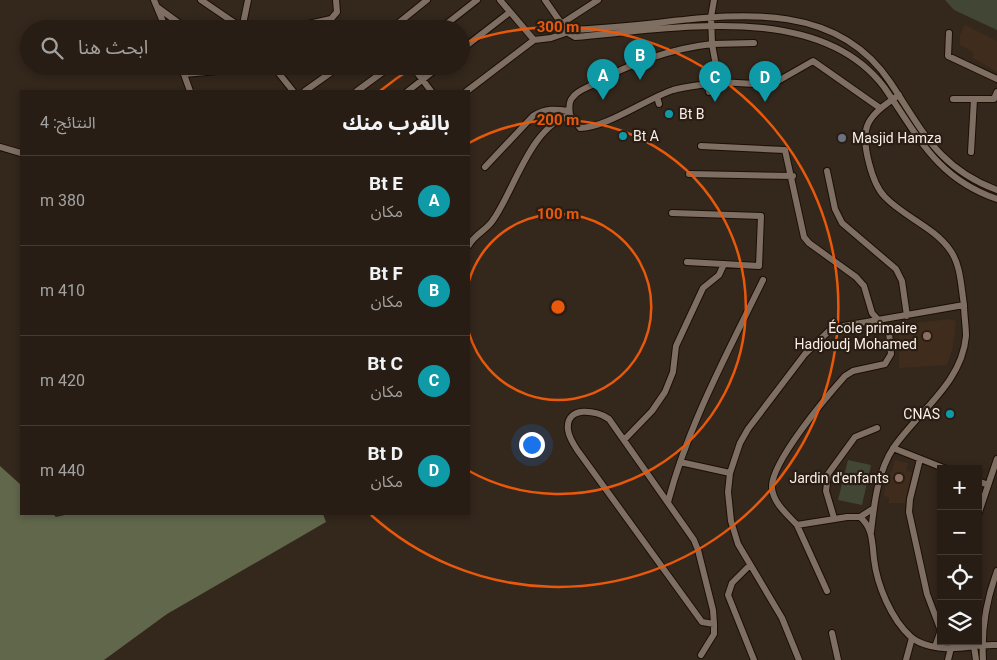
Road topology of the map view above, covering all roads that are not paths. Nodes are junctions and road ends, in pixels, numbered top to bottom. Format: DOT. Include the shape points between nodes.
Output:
graph roads {
  1 [pos="154,0"];
  2 [pos="201,0"];
  3 [pos="248,0"];
  4 [pos="336,0"];
  5 [pos="427,0"];
  6 [pos="477,0"];
  7 [pos="500,0"];
  8 [pos="545,0"];
  9 [pos="598,0"];
  10 [pos="714,0"];
  11 [pos="157,8"];
  12 [pos="510,12"];
  13 [pos="162,20"];
  14 [pos="174,20"];
  15 [pos="230,20"];
  16 [pos="244,20"];
  17 [pos="326,20"];
  18 [pos="401,20"];
  19 [pos="451,20"];
  20 [pos="710,21"];
  21 [pos="561,24"];
  22 [pos="568,33"];
  23 [pos="949,33"];
  24 [pos="534,40"];
  25 [pos="470,43"];
  26 [pos="754,43"];
  27 [pos="712,44"];
  28 [pos="184,75"];
  29 [pos="279,75"];
  30 [pos="327,75"];
  31 [pos="379,75"];
  32 [pos="418,75"];
  33 [pos="428,75"];
  34 [pos="997,79"];
  35 [pos="422,80"];
  36 [pos="719,82"];
  37 [pos="708,84"];
  38 [pos="190,90"];
  39 [pos="292,90"];
  40 [pos="306,90"];
  41 [pos="358,90"];
  42 [pos="409,90"];
  43 [pos="430,90"];
  44 [pos="468,90"];
  45 [pos="710,92"];
  46 [pos="997,92"];
  47 [pos="899,95"];
  48 [pos="657,97"];
  49 [pos="953,99"];
  50 [pos="974,99"];
  51 [pos="892,100"];
  52 [pos="659,104"];
  53 [pos="880,108"];
  54 [pos="570,113"];
  55 [pos="701,146"];
  56 [pos="0,147"];
  57 [pos="971,152"];
  58 [pos="20,153"];
  59 [pos="485,167"];
  60 [pos="827,171"];
  61 [pos="689,174"];
  62 [pos="792,176"];
  63 [pos="997,190"];
  64 [pos="997,199"];
  65 [pos="672,212"];
  66 [pos="470,244"];
  67 [pos="687,262"];
  68 [pos="724,264"];
  69 [pos="763,280"];
  70 [pos="964,305"];
  71 [pos="907,316"];
  72 [pos="879,319"];
  73 [pos="877,428"];
  74 [pos="624,440"];
  75 [pos="893,448"];
  76 [pos="997,458"];
  77 [pos="920,459"];
  78 [pos="680,462"];
  79 [pos="937,466"];
  80 [pos="730,473"];
  81 [pos="982,483"];
  82 [pos="988,485"];
  83 [pos="668,502"];
  84 [pos="874,508"];
  85 [pos="980,510"];
  86 [pos="860,517"];
  87 [pos="834,518"];
  88 [pos="797,525"];
  89 [pos="871,532"];
  90 [pos="750,565"];
  91 [pos="997,571"];
  92 [pos="827,591"];
  93 [pos="937,620"];
  94 [pos="714,624"];
  95 [pos="832,633"];
  96 [pos="912,638"];
  97 [pos="937,644"];
  98 [pos="982,644"];
  99 [pos="978,645"];
  100 [pos="997,645"];
  101 [pos="974,646"];
  102 [pos="936,647"];
  103 [pos="950,648"];
  104 [pos="701,655"];
  105 [pos="754,660"];
  106 [pos="798,660"];
  107 [pos="838,660"];
  108 [pos="906,660"];
  109 [pos="948,660"];
  110 [pos="976,660"];
  111 [pos="983,660"];
  1 -- 11 [label="street"];
  2 -- 15 [label="street"];
  3 -- 16 [label="street"];
  4 -- 17 [label="street" via="337,12"];
  5 -- 18 [label="street"];
  6 -- 19 [label="street"];
  7 -- 12 [label="street"];
  8 -- 21 [label="street"];
  9 -- 21 [label="street"];
  10 -- 20 [label="street"];
  11 -- 13 [label="street"];
  11 -- 14 [label="street"];
  12 -- 24 [label="street"];
  12 -- 25 [label="street"];
  20 -- 22 [label="street" via="575,37"];
  20 -- 27 [label="street"];
  20 -- 47 [label="street" via="757,15 817,26 860,50 879,68"];
  20 -- 51 [label="street" via="760,24 816,35 856,58 878,79"];
  21 -- 22 [label="street"];
  22 -- 24 [label="street"];
  23 -- 34 [label="street" via="948,56"];
  24 -- 44 [label="street"];
  26 -- 27 [label="street" via="741,46"];
  27 -- 36 [label="street"];
  27 -- 54 [label="street" via="634,68 574,95 570,101"];
  28 -- 38 [label="street"];
  29 -- 39 [label="street"];
  30 -- 40 [label="street"];
  31 -- 41 [label="street"];
  32 -- 35 [label="street"];
  33 -- 35 [label="street"];
  35 -- 42 [label="street"];
  35 -- 43 [label="street"];
  36 -- 37 [label="street"];
  36 -- 53 [label="street" via="760,88 771,86 813,61"];
  37 -- 45 [label="street"];
  37 -- 48 [label="street" via="674,90"];
  46 -- 50 [label="street" via="994,99"];
  47 -- 51 [label="street"];
  47 -- 63 [label="street" via="942,157 973,180"];
  48 -- 52 [label="street"];
  48 -- 54 [label="street" via="611,122 592,128 580,128"];
  49 -- 50 [label="street"];
  50 -- 57 [label="street"];
  51 -- 53 [label="street"];
  51 -- 64 [label="street" via="917,139 946,171 965,185"];
  53 -- 70 [label="street" via="865,127 864,146 872,176 885,197 949,249 957,263"];
  54 -- 59 [label="street" via="550,109 533,116"];
  54 -- 66 [label="street" via="556,121 531,150 493,221"];
  55 -- 62 [label="street" via="785,150"];
  56 -- 58 [label="street"];
  60 -- 71 [label="street" via="835,209 842,223 896,269 902,281"];
  61 -- 62 [label="street"];
  62 -- 72 [label="street" via="804,237 856,277 864,286 872,313"];
  65 -- 68 [label="street" via="761,216 759,266"];
  67 -- 68 [label="street"];
  68 -- 74 [label="street" via="719,275 703,288 680,338 674,372 665,392"];
  69 -- 78 [label="street" via="720,368"];
  70 -- 71 [label="street"];
  70 -- 75 [label="street" via="966,334 956,367 944,390"];
  71 -- 72 [label="street"];
  72 -- 80 [label="street" via="832,328 804,354 748,429"];
  72 -- 88 [label="street" via="889,332 889,359 878,367 853,371 845,376 802,429 776,468 772,479 774,496"];
  73 -- 87 [label="street" via="855,437 828,474 826,491"];
  74 -- 83 [label="street"];
  74 -- 94 [label="street" via="602,414 584,411 570,419 568,431 578,451 702,622"];
  75 -- 77 [label="street"];
  75 -- 84 [label="street"];
  76 -- 82 [label="street"];
  77 -- 79 [label="street"];
  77 -- 93 [label="street" via="910,499 910,520 927,594"];
  78 -- 80 [label="street"];
  78 -- 83 [label="street"];
  80 -- 90 [label="street" via="731,521 738,544"];
  81 -- 82 [label="street"];
  82 -- 85 [label="street"];
  83 -- 94 [label="street" via="698,550"];
  84 -- 86 [label="street"];
  84 -- 89 [label="street"];
  86 -- 87 [label="street"];
  86 -- 89 [label="street"];
  87 -- 88 [label="street"];
  88 -- 92 [label="street"];
  89 -- 96 [label="street" via="875,565 883,592 900,624"];
  90 -- 105 [label="street" via="732,583 728,595"];
  90 -- 106 [label="street" via="782,618"];
  91 -- 98 [label="street" via="983,615"];
  94 -- 104 [label="street" via="714,634"];
  95 -- 107 [label="street"];
  96 -- 102 [label="street"];
  96 -- 108 [label="street"];
  97 -- 102 [label="street"];
  98 -- 100 [label="street"];
  98 -- 111 [label="street"];
  99 -- 101 [label="street"];
  101 -- 103 [label="street"];
  101 -- 110 [label="street"];
  102 -- 103 [label="street"];
  103 -- 109 [label="street"];
}
